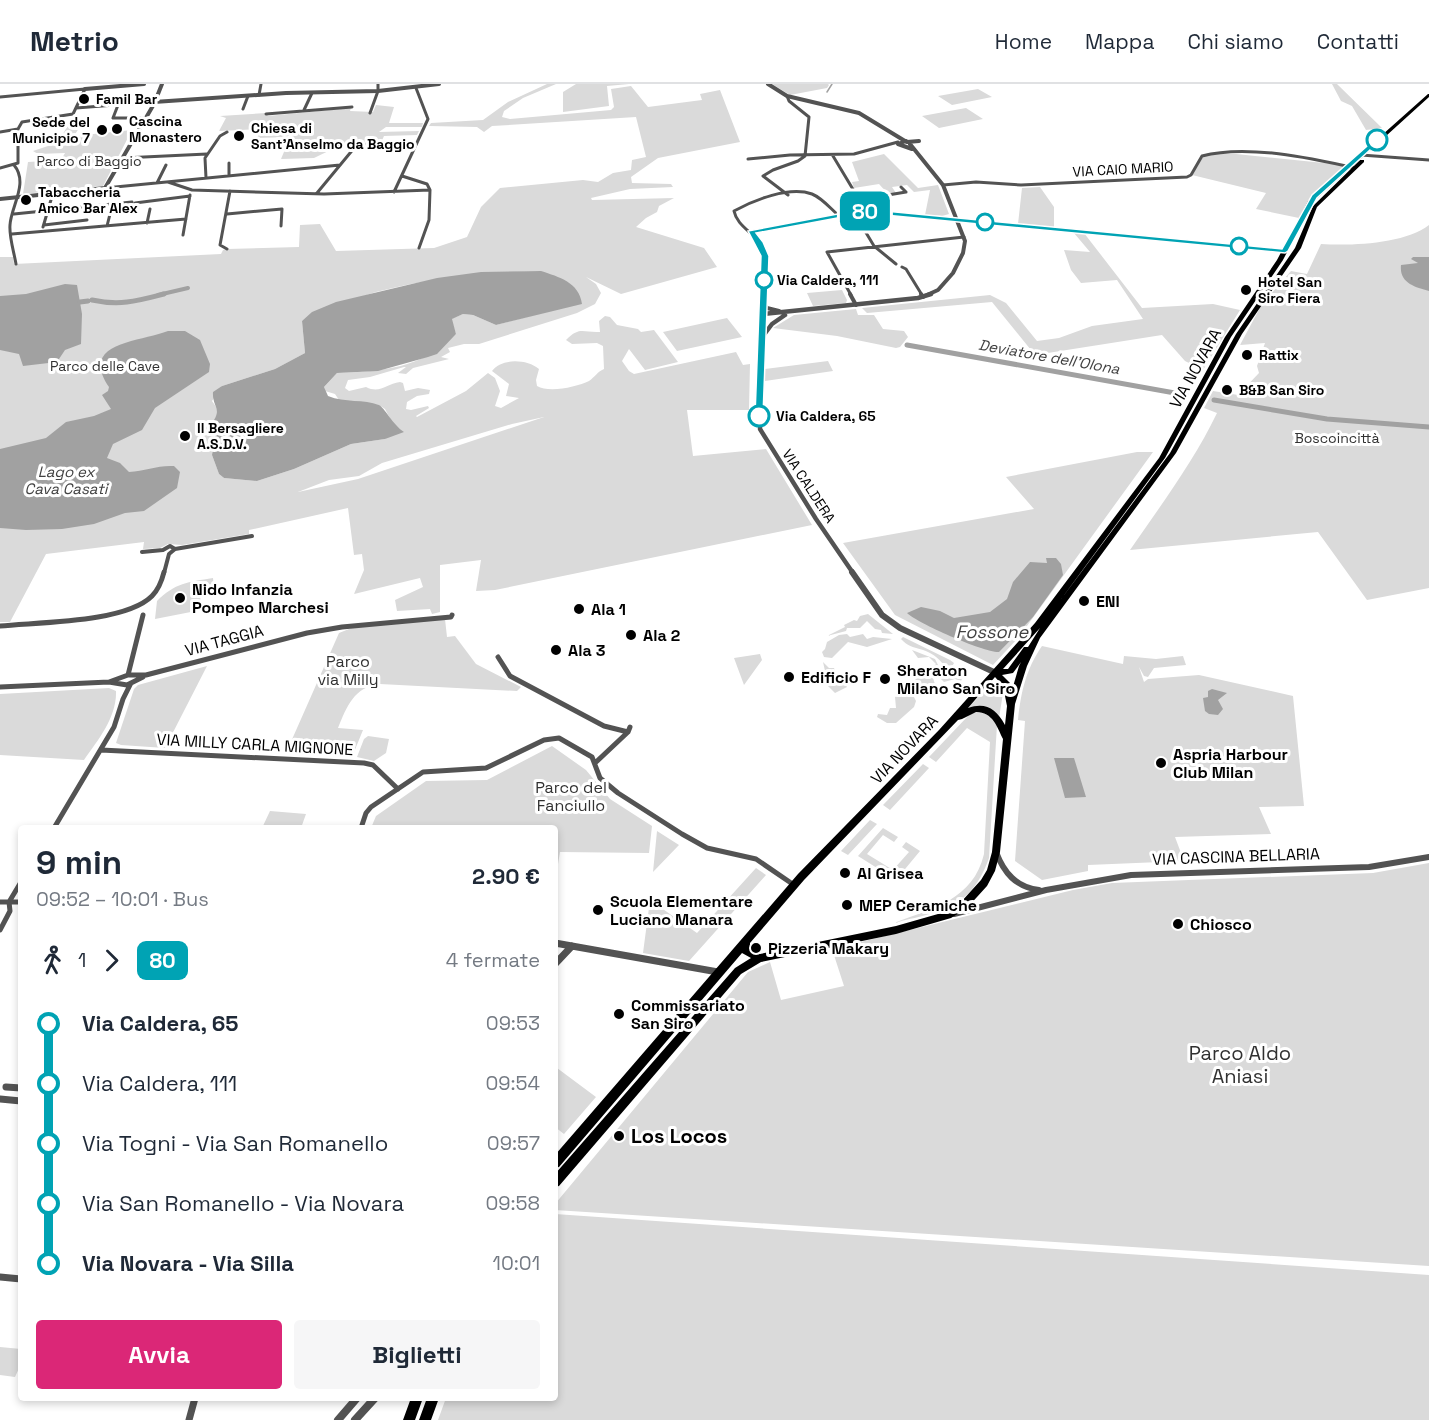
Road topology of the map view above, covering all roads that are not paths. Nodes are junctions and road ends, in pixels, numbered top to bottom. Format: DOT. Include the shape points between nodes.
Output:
graph roads {
  1 [pos="87,84"];
  2 [pos="141,84"];
  3 [pos="261,84"];
  4 [pos="378,84"];
  5 [pos="439,84"];
  6 [pos="768,84"];
  7 [pos="160,86"];
  8 [pos="416,88"];
  9 [pos="85,89"];
  10 [pos="378,91"];
  11 [pos="312,93"];
  12 [pos="259,95"];
  13 [pos="1429,95"];
  14 [pos="248,96"];
  15 [pos="0,97"];
  16 [pos="789,98"];
  17 [pos="154,102"];
  18 [pos="1429,102"];
  19 [pos="118,105"];
  20 [pos="352,107"];
  21 [pos="76,108"];
  22 [pos="243,109"];
  23 [pos="304,110"];
  24 [pos="370,112"];
  25 [pos="266,114"];
  26 [pos="145,117"];
  27 [pos="18,129"];
  28 [pos="0,132"];
  29 [pos="227,132"];
  30 [pos="899,142"];
  31 [pos="918,142"];
  32 [pos="908,143"];
  33 [pos="355,147"];
  34 [pos="207,154"];
  35 [pos="805,155"];
  36 [pos="847,155"];
  37 [pos="1361,155"];
  38 [pos="836,156"];
  39 [pos="1368,156"];
  40 [pos="123,158"];
  41 [pos="748,159"];
  42 [pos="1429,160"];
  43 [pos="229,163"];
  44 [pos="840,163"];
  45 [pos="14,165"];
  46 [pos="166,165"];
  47 [pos="340,165"];
  48 [pos="1348,166"];
  49 [pos="256,167"];
  50 [pos="0,168"];
  51 [pos="1354,168"];
  52 [pos="254,172"];
  53 [pos="229,175"];
  54 [pos="402,176"];
  55 [pos="206,178"];
  56 [pos="168,182"];
  57 [pos="157,183"];
  58 [pos="951,184"];
  59 [pos="942,185"];
  60 [pos="901,187"];
  61 [pos="105,188"];
  62 [pos="192,190"];
  63 [pos="430,190"];
  64 [pos="230,191"];
  65 [pos="317,192"];
  66 [pos="394,192"];
  67 [pos="52,193"];
  68 [pos="788,195"];
  69 [pos="812,195"];
  70 [pos="190,196"];
  71 [pos="19,197"];
  72 [pos="0,199"];
  73 [pos="859,202"];
  74 [pos="150,209"];
  75 [pos="49,210"];
  76 [pos="860,211"];
  77 [pos="853,212"];
  78 [pos="954,212"];
  79 [pos="14,214"];
  80 [pos="110,214"];
  81 [pos="227,214"];
  82 [pos="838,214"];
  83 [pos="186,219"];
  84 [pos="943,219"];
  85 [pos="87,220"];
  86 [pos="957,220"];
  87 [pos="147,223"];
  88 [pos="10,225"];
  89 [pos="44,225"];
  90 [pos="107,226"];
  91 [pos="281,226"];
  92 [pos="42,231"];
  93 [pos="751,232"];
  94 [pos="20,233"];
  95 [pos="12,234"];
  96 [pos="183,234"];
  97 [pos="965,239"];
  98 [pos="873,247"];
  99 [pos="419,248"];
  100 [pos="227,249"];
  101 [pos="1285,251"];
  102 [pos="1294,253"];
  103 [pos="16,264"];
  104 [pos="896,264"];
  105 [pos="902,267"];
  106 [pos="923,297"];
  107 [pos="763,302"];
  108 [pos="856,305"];
  109 [pos="806,310"];
  110 [pos="779,311"];
  111 [pos="791,312"];
  112 [pos="763,314"];
  113 [pos="762,339"];
  114 [pos="252,536"];
  115 [pos="176,549"];
  116 [pos="163,550"];
  117 [pos="142,552"];
  118 [pos="169,554"];
  119 [pos="144,615"];
  120 [pos="452,615"];
  121 [pos="0,626"];
  122 [pos="1037,637"];
  123 [pos="498,657"];
  124 [pos="996,673"];
  125 [pos="146,675"];
  126 [pos="128,676"];
  127 [pos="109,682"];
  128 [pos="132,683"];
  129 [pos="124,686"];
  130 [pos="0,687"];
  131 [pos="1011,706"];
  132 [pos="942,732"];
  133 [pos="1007,741"];
  134 [pos="100,750"];
  135 [pos="596,763"];
  136 [pos="398,789"];
  137 [pos="56,825"];
  138 [pos="362,825"];
  139 [pos="996,852"];
  140 [pos="1429,857"];
  141 [pos="794,885"];
  142 [pos="18,887"];
  143 [pos="1046,890"];
  144 [pos="0,902"];
  145 [pos="9,902"];
  146 [pos="18,902"];
  147 [pos="948,915"];
  148 [pos="0,930"];
  149 [pos="745,941"];
  150 [pos="558,944"];
  151 [pos="572,946"];
  152 [pos="759,958"];
  153 [pos="558,961"];
  154 [pos="718,972"];
  155 [pos="6,1087"];
  156 [pos="18,1088"];
  157 [pos="0,1099"];
  158 [pos="18,1101"];
  159 [pos="558,1159"];
  160 [pos="558,1179"];
  161 [pos="0,1277"];
  162 [pos="18,1279"];
  163 [pos="194,1401"];
  164 [pos="354,1401"];
  165 [pos="372,1401"];
  166 [pos="416,1401"];
  167 [pos="432,1401"];
  168 [pos="189,1420"];
  169 [pos="338,1420"];
  170 [pos="355,1420"];
  171 [pos="409,1420"];
  172 [pos="425,1420"];
  1 -- 9 [label="street"];
  2 -- 9 [label="street"];
  3 -- 12 [label="street"];
  4 -- 10 [label="street"];
  5 -- 8 [label="street"];
  6 -- 16 [label="street"];
  7 -- 17 [label="street"];
  8 -- 10 [label="street"];
  8 -- 54 [label="street" via="428,119"];
  9 -- 15 [label="street"];
  9 -- 21 [label="street"];
  10 -- 11 [label="street"];
  10 -- 24 [label="street"];
  11 -- 12 [label="street"];
  11 -- 23 [label="street"];
  12 -- 14 [label="street"];
  13 -- 37 [label="main road, VIA NOVARA"];
  14 -- 17 [label="street"];
  14 -- 22 [label="street"];
  16 -- 30 [label="street" via="859,113"];
  16 -- 35 [label="street" via="809,117"];
  17 -- 19 [label="street"];
  17 -- 26 [label="street"];
  18 -- 39 [label="main road, VIA NOVARA"];
  19 -- 21 [label="street"];
  19 -- 26 [label="street" via="113,118"];
  20 -- 23 [label="street"];
  21 -- 27 [label="street" via="73,114 22,122"];
  23 -- 25 [label="street"];
  26 -- 40 [label="street"];
  27 -- 28 [label="street"];
  27 -- 45 [label="street" via="18,162"];
  29 -- 34 [label="street"];
  30 -- 32 [label="street"];
  30 -- 32 [label="street"];
  30 -- 36 [label="street"];
  31 -- 32 [label="street"];
  32 -- 59 [label="street"];
  33 -- 47 [label="street"];
  34 -- 40 [label="street"];
  34 -- 55 [label="street"];
  35 -- 38 [label="street"];
  35 -- 41 [label="street"];
  35 -- 68 [label="street" via="763,176"];
  36 -- 38 [label="street"];
  36 -- 44 [label="street"];
  37 -- 39 [label="street"];
  37 -- 48 [label="main road, VIA NOVARA"];
  38 -- 44 [label="street"];
  39 -- 42 [label="street"];
  39 -- 51 [label="main road, VIA NOVARA"];
  40 -- 61 [label="street"];
  43 -- 53 [label="street"];
  44 -- 73 [label="street"];
  45 -- 50 [label="street"];
  45 -- 71 [label="street" via="19,171"];
  46 -- 57 [label="street"];
  47 -- 52 [label="street"];
  47 -- 65 [label="street"];
  48 -- 51 [label="street, VIA CAIO MARIO"];
  48 -- 58 [label="street, VIA CAIO MARIO" via="1312,159 1210,152 1202,156 1187,177"];
  48 -- 101 [label="main road, VIA NOVARA" via="1310,202"];
  49 -- 52 [label="street"];
  51 -- 102 [label="main road, VIA NOVARA" via="1315,206"];
  52 -- 53 [label="street"];
  53 -- 55 [label="street"];
  54 -- 63 [label="street" via="427,184"];
  54 -- 66 [label="street"];
  55 -- 56 [label="street"];
  56 -- 57 [label="street"];
  56 -- 62 [label="street"];
  57 -- 61 [label="street"];
  58 -- 59 [label="street"];
  58 -- 59 [label="street, VIA CAIO MARIO"];
  59 -- 78 [label="street"];
  60 -- 73 [label="street" via="906,192"];
  61 -- 67 [label="street"];
  62 -- 64 [label="street"];
  62 -- 70 [label="street"];
  63 -- 66 [label="street"];
  63 -- 99 [label="street" via="429,220"];
  64 -- 65 [label="street"];
  64 -- 81 [label="street"];
  65 -- 66 [label="street"];
  67 -- 71 [label="street"];
  67 -- 75 [label="street"];
  68 -- 69 [label="street"];
  68 -- 93 [label="street, VIA CALDERA" via="744,205 733,212"];
  69 -- 82 [label="street"];
  70 -- 75 [label="street"];
  70 -- 83 [label="street"];
  71 -- 72 [label="street"];
  71 -- 79 [label="street"];
  73 -- 76 [label="street"];
  74 -- 87 [label="street"];
  75 -- 79 [label="street"];
  75 -- 89 [label="street"];
  76 -- 77 [label="street"];
  76 -- 84 [label="street"];
  77 -- 82 [label="street"];
  77 -- 98 [label="street"];
  78 -- 84 [label="street"];
  78 -- 86 [label="street"];
  79 -- 88 [label="street"];
  80 -- 90 [label="street"];
  81 -- 91 [label="street" via="282,209"];
  81 -- 100 [label="street" via="220,245"];
  82 -- 93 [label="street"];
  83 -- 87 [label="street"];
  83 -- 96 [label="street"];
  84 -- 86 [label="street"];
  85 -- 89 [label="street"];
  86 -- 97 [label="street"];
  86 -- 101 [label="street"];
  87 -- 90 [label="street"];
  88 -- 94 [label="street"];
  88 -- 95 [label="street"];
  89 -- 92 [label="street"];
  90 -- 92 [label="street"];
  92 -- 94 [label="street"];
  93 -- 107 [label="street, VIA CALDERA" via="765,252"];
  94 -- 95 [label="street"];
  95 -- 103 [label="street"];
  97 -- 98 [label="street"];
  97 -- 106 [label="street" via="964,250 945,285"];
  98 -- 104 [label="street"];
  98 -- 108 [label="street" via="826,254"];
  101 -- 102 [label="main road"];
  101 -- 124 [label="main road, VIA NOVARA" via="1228,337 1157,464 1038,625"];
  102 -- 122 [label="main road, VIA NOVARA" via="1239,334 1173,453"];
  105 -- 106 [label="street"];
  106 -- 108 [label="street"];
  107 -- 110 [label="street" via="767,308"];
  107 -- 112 [label="street, VIA CALDERA"];
  108 -- 109 [label="street"];
  109 -- 110 [label="street"];
  109 -- 111 [label="street"];
  110 -- 112 [label="street"];
  111 -- 112 [label="street"];
  111 -- 113 [label="street" via="772,324"];
  112 -- 113 [label="street, VIA CALDERA"];
  113 -- 124 [label="street, VIA CALDERA" via="760,432 871,601 900,628"];
  114 -- 115 [label="street"];
  115 -- 116 [label="street" via="170,546"];
  115 -- 118 [label="street"];
  116 -- 117 [label="street"];
  116 -- 118 [label="street"];
  118 -- 121 [label="street" via="157,590 144,603 126,612"];
  119 -- 126 [label="street"];
  120 -- 125 [label="street, VIA TAGGIA" via="307,633"];
  122 -- 124 [label="main road" via="1010,670"];
  122 -- 131 [label="main road, VIA NOVARA"];
  123 -- 135 [label="street" via="510,676 604,726 629,729"];
  124 -- 131 [label="main road" via="1007,685"];
  124 -- 132 [label="main road, VIA NOVARA"];
  125 -- 126 [label="street"];
  125 -- 128 [label="street"];
  126 -- 127 [label="street"];
  126 -- 128 [label="street" via="135,678"];
  126 -- 129 [label="street" via="120,681"];
  127 -- 129 [label="street"];
  127 -- 130 [label="street"];
  128 -- 129 [label="street"];
  129 -- 134 [label="street" via="118,715"];
  131 -- 133 [label="main road, VIA NOVARA"];
  132 -- 133 [label="main road" via="964,714 984,709 999,719"];
  132 -- 141 [label="main road, VIA NOVARA"];
  133 -- 139 [label="main road, VIA CASCINA BELLARIA"];
  134 -- 136 [label="street, VIA MILLY CARLA MIGNONE" via="364,763 373,765"];
  134 -- 137 [label="street"];
  135 -- 136 [label="street" via="566,740 551,738 486,768 430,770"];
  135 -- 141 [label="street" via="597,772 606,783 682,834 707,848 756,859"];
  136 -- 138 [label="street" via="371,807"];
  139 -- 143 [label="street, VIA CASCINA BELLARIA" via="1014,881"];
  139 -- 147 [label="main road, VIA CASCINA BELLARIA" via="984,884"];
  140 -- 143 [label="street, VIA CASCINA BELLARIA" via="1369,867 1131,875"];
  141 -- 149 [label="main road, VIA NOVARA"];
  142 -- 145 [label="street"];
  143 -- 147 [label="street, VIA CASCINA BELLARIA"];
  144 -- 145 [label="street"];
  145 -- 146 [label="street"];
  145 -- 148 [label="street" via="10,911"];
  147 -- 152 [label="main road, VIA CASCINA BELLARIA" via="896,930"];
  149 -- 152 [label="main road" via="745,950"];
  149 -- 154 [label="main road, VIA NOVARA"];
  150 -- 151 [label="street"];
  151 -- 153 [label="street"];
  151 -- 154 [label="street"];
  152 -- 160 [label="main road" via="731,977"];
  154 -- 159 [label="main road, VIA NOVARA"];
  155 -- 156 [label="street"];
  157 -- 158 [label="street"];
  161 -- 162 [label="street"];
  163 -- 168 [label="street"];
  164 -- 169 [label="street"];
  165 -- 170 [label="street"];
  166 -- 171 [label="main road"];
  167 -- 172 [label="main road"];
}
